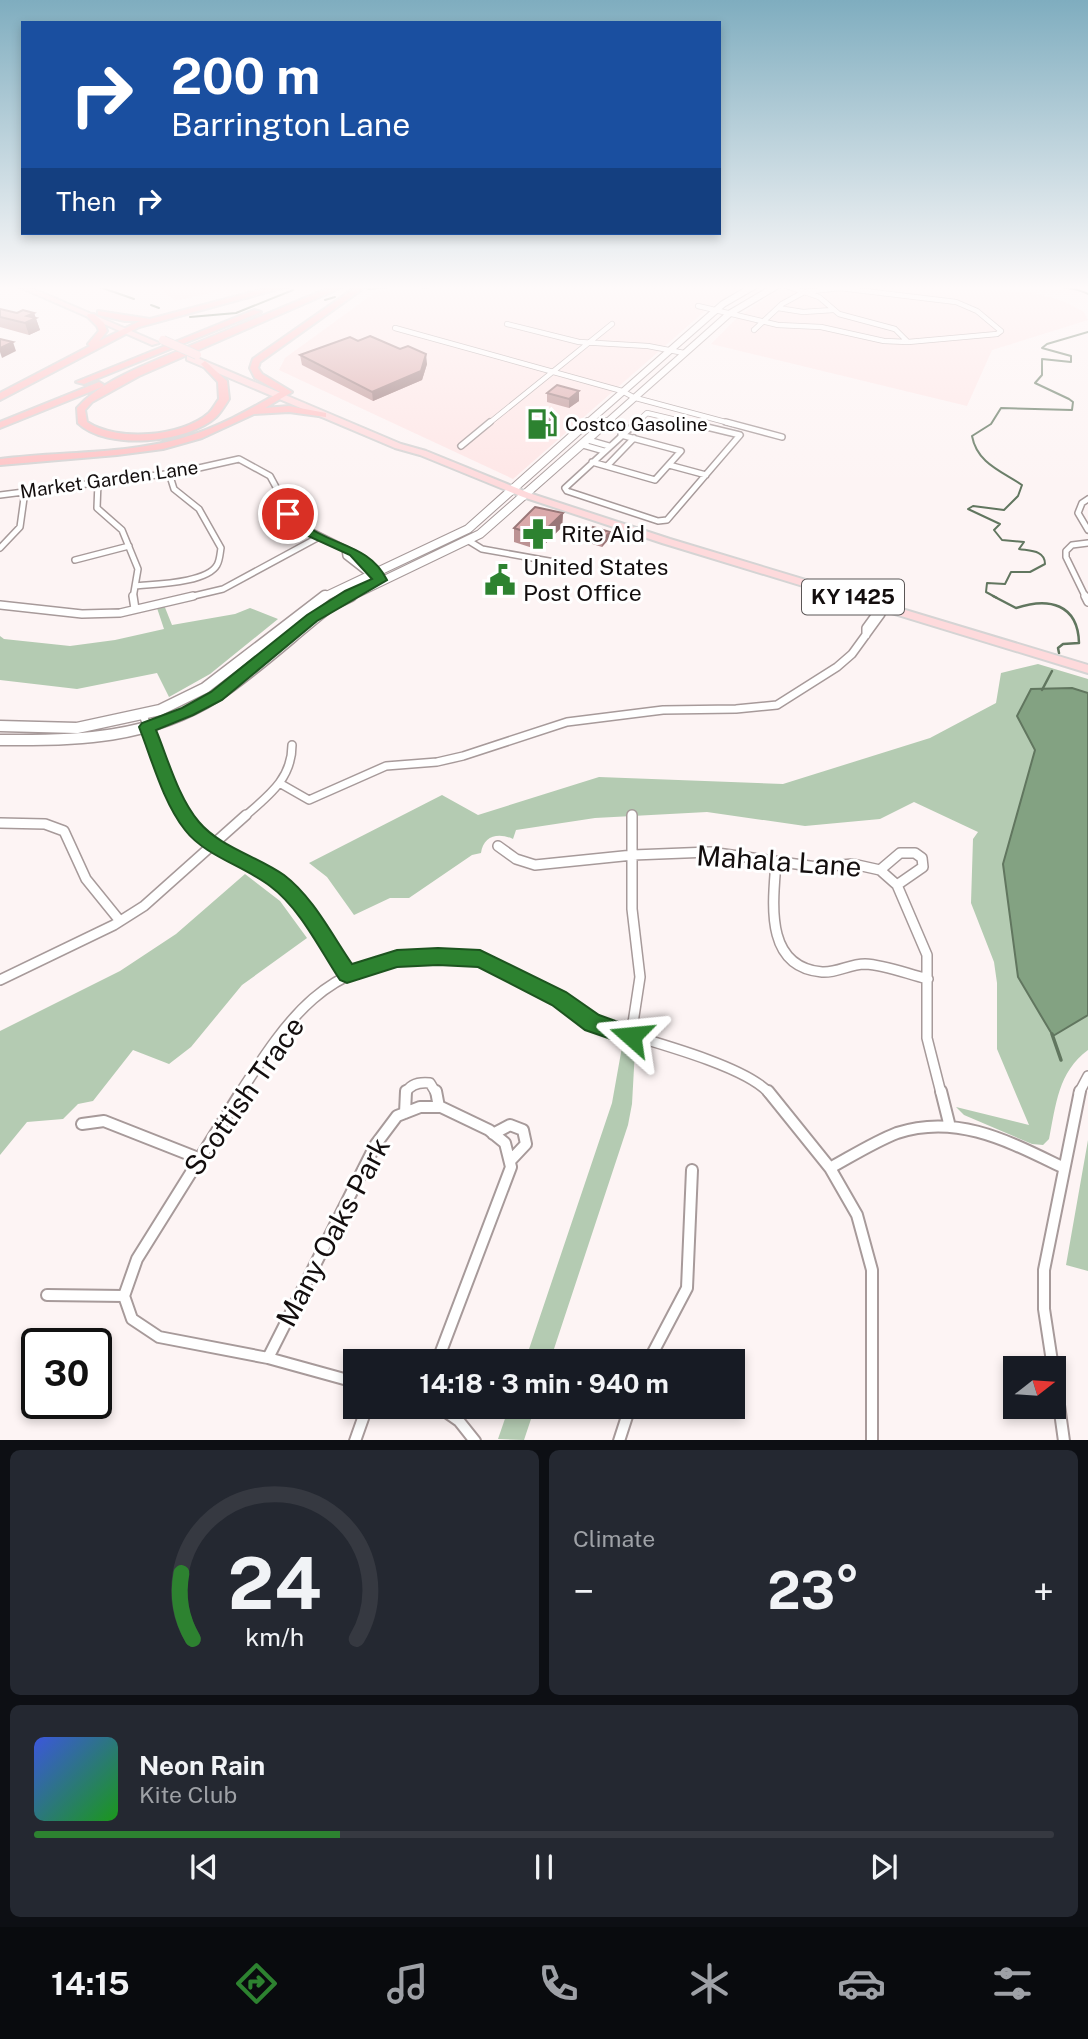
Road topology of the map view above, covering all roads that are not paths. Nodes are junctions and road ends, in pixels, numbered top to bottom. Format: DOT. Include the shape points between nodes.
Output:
graph roads {
  1 [pos="77,352"];
  2 [pos="85,352"];
  3 [pos="158,352"];
  4 [pos="179,352"];
  5 [pos="184,352"];
  6 [pos="186,352"];
  7 [pos="266,352"];
  8 [pos="478,352"];
  9 [pos="577,352"];
  10 [pos="665,352"];
  11 [pos="681,352"];
  12 [pos="684,353"];
  13 [pos="194,356"];
  14 [pos="205,365"];
  15 [pos="550,373"];
  16 [pos="33,379"];
  17 [pos="620,393"];
  18 [pos="284,394"];
  19 [pos="0,397"];
  20 [pos="635,398"];
  21 [pos="323,415"];
  22 [pos="0,416"];
  23 [pos="0,425"];
  24 [pos="219,426"];
  25 [pos="747,427"];
  26 [pos="621,435"];
  27 [pos="740,435"];
  28 [pos="782,437"];
  29 [pos="634,438"];
  30 [pos="585,442"];
  31 [pos="461,446"];
  32 [pos="607,448"];
  33 [pos="621,452"];
  34 [pos="423,453"];
  35 [pos="0,462"];
  36 [pos="592,462"];
  37 [pos="669,465"];
  38 [pos="607,466"];
  39 [pos="169,473"];
  40 [pos="706,475"];
  41 [pos="98,482"];
  42 [pos="513,490"];
  43 [pos="25,491"];
  44 [pos="0,495"];
  45 [pos="526,495"];
  46 [pos="1088,499"];
  47 [pos="1088,530"];
  48 [pos="319,537"];
  49 [pos="453,538"];
  50 [pos="472,539"];
  51 [pos="1088,543"];
  52 [pos="129,546"];
  53 [pos="0,548"];
  54 [pos="449,551"];
  55 [pos="75,560"];
  56 [pos="560,563"];
  57 [pos="374,576"];
  58 [pos="174,581"];
  59 [pos="136,586"];
  60 [pos="178,599"];
  61 [pos="1088,603"];
  62 [pos="0,605"];
  63 [pos="882,606"];
  64 [pos="135,609"];
  65 [pos="1088,669"];
  66 [pos="143,715"];
  67 [pos="0,726"];
  68 [pos="147,727"];
  69 [pos="0,740"];
  70 [pos="292,745"];
  71 [pos="281,784"];
  72 [pos="632,815"];
  73 [pos="0,823"];
  74 [pos="213,844"];
  75 [pos="498,846"];
  76 [pos="633,855"];
  77 [pos="776,862"];
  78 [pos="880,870"];
  79 [pos="897,885"];
  80 [pos="120,921"];
  81 [pos="347,974"];
  82 [pos="928,979"];
  83 [pos="0,980"];
  84 [pos="631,1036"];
  85 [pos="1088,1076"];
  86 [pos="439,1107"];
  87 [pos="405,1113"];
  88 [pos="949,1123"];
  89 [pos="82,1124"];
  90 [pos="493,1133"];
  91 [pos="198,1158"];
  92 [pos="510,1161"];
  93 [pos="1062,1167"];
  94 [pos="830,1168"];
  95 [pos="692,1170"];
  96 [pos="47,1295"];
  97 [pos="124,1296"];
  98 [pos="442,1349"];
  99 [pos="655,1349"];
  100 [pos="1051,1356"];
  101 [pos="268,1358"];
  102 [pos="343,1379"];
  103 [pos="363,1419"];
  104 [pos="456,1419"];
  105 [pos="626,1419"];
  106 [pos="1061,1419"];
  107 [pos="355,1440"];
  108 [pos="475,1440"];
  109 [pos="619,1440"];
  110 [pos="872,1440"];
  111 [pos="1065,1440"];
  1 -- 16 [label="highway"];
  2 -- 16 [label="highway"];
  3 -- 22 [label="highway"];
  4 -- 23 [label="highway"];
  5 -- 13 [label="main road, KY 1425"];
  6 -- 14 [label="highway" via="108,386 83,404 80,419 100,433 128,438 166,435 195,426 215,414 225,400 222,382"];
  7 -- 18 [label="highway" via="254,368"];
  8 -- 15 [label="street"];
  9 -- 15 [label="street"];
  10 -- 17 [label="street"];
  11 -- 12 [label="street"];
  12 -- 20 [label="street"];
  13 -- 14 [label="main road, KY 1425"];
  13 -- 18 [label="main road, KY 1425"];
  14 -- 18 [label="main road, KY 1425"];
  15 -- 17 [label="street"];
  15 -- 31 [label="street"];
  16 -- 19 [label="highway"];
  17 -- 20 [label="street"];
  17 -- 42 [label="street"];
  18 -- 21 [label="main road, KY 1425"];
  18 -- 24 [label="highway"];
  18 -- 34 [label="main road, KY 1425"];
  20 -- 25 [label="street"];
  20 -- 30 [label="street"];
  21 -- 24 [label="highway" via="277,409"];
  21 -- 34 [label="main road, KY 1425"];
  24 -- 35 [label="highway" via="153,447"];
  25 -- 27 [label="street"];
  25 -- 28 [label="street"];
  26 -- 27 [label="street" via="647,413"];
  26 -- 29 [label="street"];
  26 -- 32 [label="street"];
  27 -- 40 [label="street"];
  29 -- 33 [label="street"];
  29 -- 37 [label="street" via="681,451"];
  30 -- 32 [label="street"];
  30 -- 45 [label="street"];
  32 -- 33 [label="street"];
  32 -- 36 [label="street"];
  33 -- 38 [label="street"];
  34 -- 42 [label="main road, KY 1425"];
  36 -- 38 [label="street"];
  36 -- 40 [label="street" via="566,492 658,521 667,520"];
  37 -- 38 [label="street" via="655,480"];
  37 -- 40 [label="street"];
  39 -- 41 [label="street, Market Garden Lane"];
  39 -- 48 [label="street, Market Garden Lane" via="227,460 244,461 270,476 292,521"];
  39 -- 58 [label="street" via="171,484 199,509 221,550 214,569"];
  41 -- 43 [label="street, Market Garden Lane"];
  41 -- 52 [label="street" via="97,508 122,530"];
  42 -- 45 [label="main road, KY 1425"];
  42 -- 49 [label="street"];
  43 -- 44 [label="street, Market Garden Lane"];
  43 -- 53 [label="street" via="20,527"];
  45 -- 50 [label="street"];
  45 -- 63 [label="main road, KY 1425"];
  46 -- 47 [label="street" via="1079,513"];
  48 -- 57 [label="street, Market Garden Lane" via="345,549 346,556"];
  48 -- 60 [label="street" via="223,589"];
  49 -- 50 [label="street"];
  49 -- 54 [label="street"];
  49 -- 57 [label="street"];
  50 -- 54 [label="street"];
  50 -- 56 [label="street" via="482,549"];
  51 -- 61 [label="street" via="1072,545 1066,557"];
  52 -- 55 [label="street"];
  52 -- 59 [label="street" via="138,572"];
  54 -- 57 [label="street"];
  57 -- 66 [label="street" via="341,587 299,612 205,688"];
  57 -- 68 [label="street" via="312,618 216,696"];
  58 -- 59 [label="street"];
  58 -- 60 [label="street"];
  59 -- 64 [label="street"];
  60 -- 64 [label="street"];
  62 -- 64 [label="street" via="99,614"];
  63 -- 65 [label="main road, KY 1425"];
  63 -- 71 [label="street" via="852,654 777,705 653,711 567,722 463,757 386,766 309,800"];
  66 -- 67 [label="street" via="77,728"];
  66 -- 68 [label="street"];
  68 -- 69 [label="street" via="85,740"];
  68 -- 74 [label="street" via="190,824"];
  70 -- 71 [label="street" via="292,759"];
  71 -- 74 [label="street"];
  72 -- 76 [label="street"];
  73 -- 80 [label="street" via="45,824 64,831 86,879"];
  74 -- 80 [label="street" via="152,900"];
  74 -- 81 [label="street" via="279,882 299,903"];
  75 -- 76 [label="street, Mahala Lane" via="535,865"];
  76 -- 77 [label="street, Mahala Lane" via="710,852"];
  76 -- 84 [label="street" via="632,909 640,977"];
  77 -- 78 [label="street, Mahala Lane" via="817,867 867,864"];
  77 -- 82 [label="street" via="773,924 777,942 792,961 821,972 872,966"];
  78 -- 79 [label="street, Mahala Lane"];
  78 -- 79 [label="street" via="900,853 922,858 923,867"];
  79 -- 82 [label="street, Mahala Lane" via="923,942"];
  80 -- 83 [label="street"];
  81 -- 84 [label="street, Scottish Trace" via="397,959 480,959 559,998 592,1023"];
  81 -- 91 [label="street, Scottish Trace" via="319,993 281,1031"];
  82 -- 88 [label="street, Mahala Lane" via="927,1038"];
  84 -- 94 [label="street, Scottish Trace" via="729,1068 762,1085"];
  85 -- 93 [label="street" via="1077,1097"];
  86 -- 87 [label="street"];
  86 -- 87 [label="street, Many Oaks Park" via="430,1083 421,1082 406,1091"];
  86 -- 90 [label="street, Many Oaks Park"];
  87 -- 101 [label="street, Many Oaks Park" via="397,1116 376,1144"];
  88 -- 93 [label="street" via="988,1133"];
  88 -- 94 [label="street" via="897,1133"];
  89 -- 91 [label="street" via="104,1121"];
  90 -- 92 [label="street" via="505,1143"];
  90 -- 92 [label="street, Many Oaks Park" via="510,1125 523,1130 527,1145"];
  91 -- 97 [label="street, Scottish Trace" via="137,1259"];
  92 -- 98 [label="street, Many Oaks Park"];
  93 -- 100 [label="street" via="1044,1270"];
  94 -- 110 [label="street, Scottish Trace" via="857,1215 872,1270"];
  95 -- 99 [label="street" via="687,1289"];
  96 -- 97 [label="street"];
  97 -- 101 [label="street" via="132,1319 159,1337"];
  101 -- 102 [label="street"];
  103 -- 107 [label="street"];
  104 -- 108 [label="street"];
  105 -- 109 [label="street"];
  106 -- 111 [label="street"];
}
